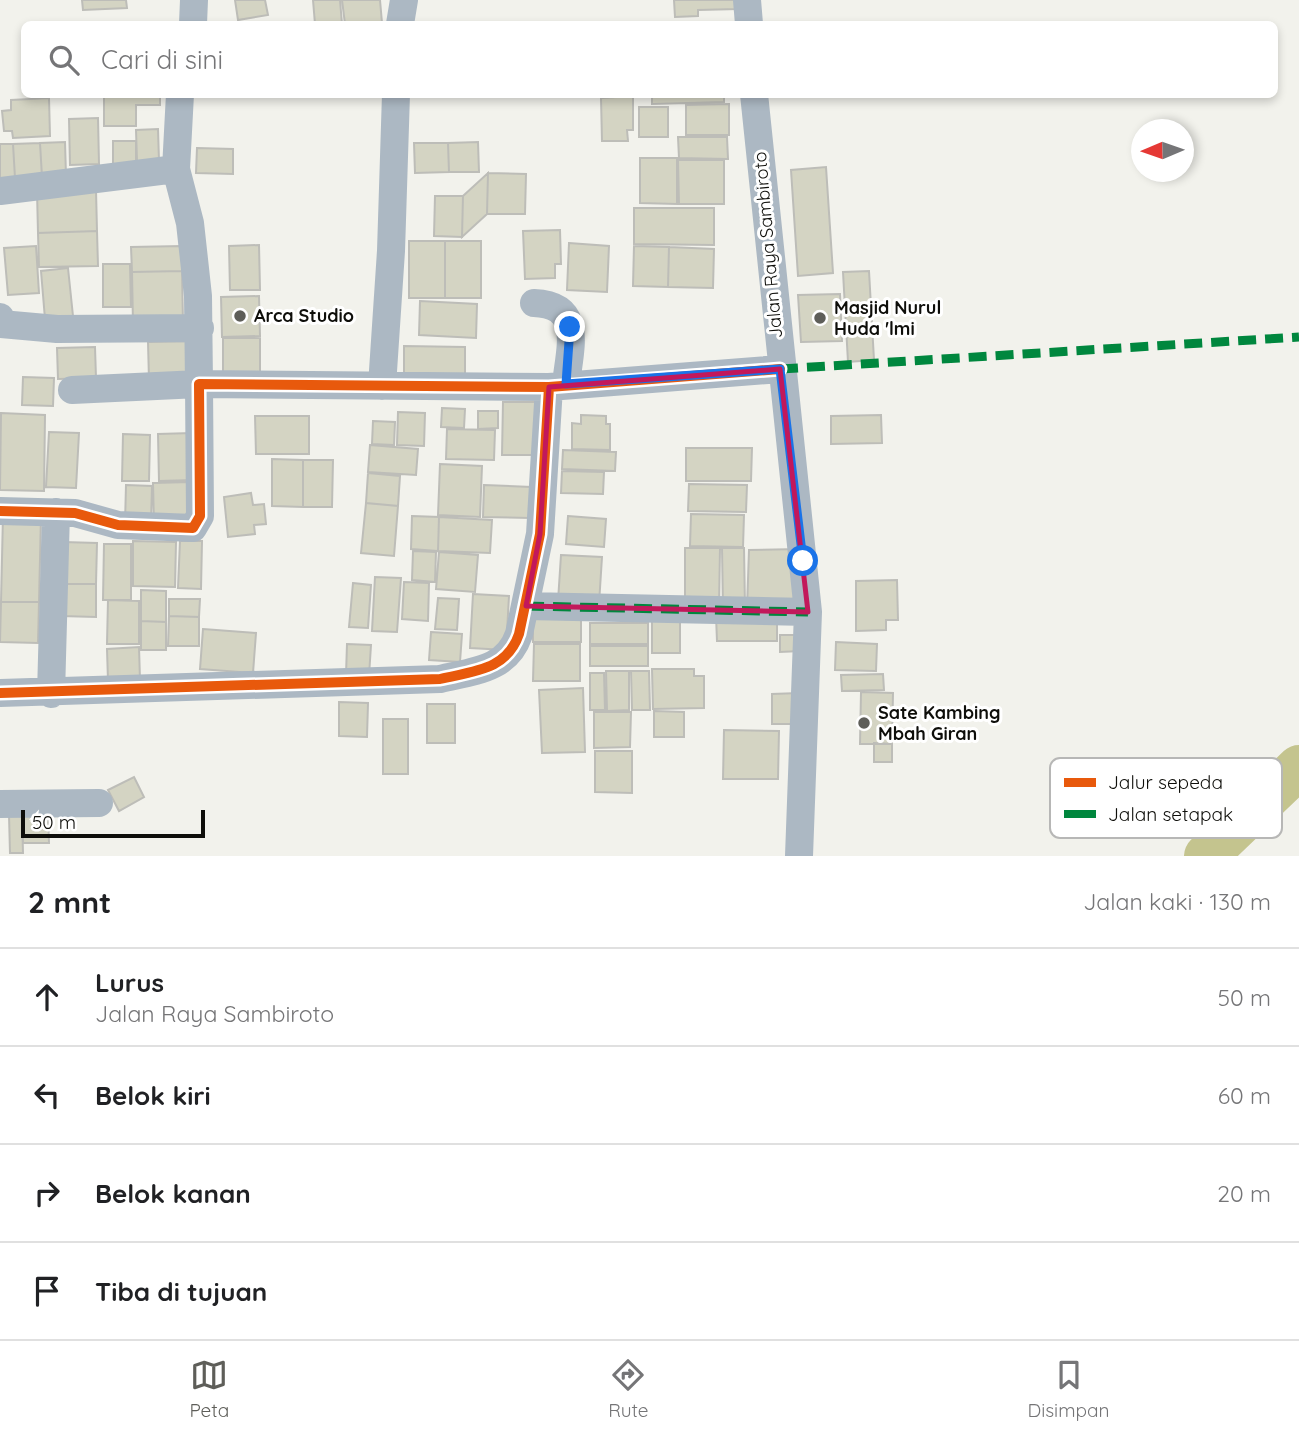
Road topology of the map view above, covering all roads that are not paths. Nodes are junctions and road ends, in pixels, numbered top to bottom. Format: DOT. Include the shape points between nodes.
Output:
graph roads {
  1 [pos="194,0"];
  2 [pos="404,0"];
  3 [pos="747,0"];
  4 [pos="193,21"];
  5 [pos="400,21"];
  6 [pos="749,21"];
  7 [pos="180,98"];
  8 [pos="396,98"];
  9 [pos="754,98"];
  10 [pos="176,169"];
  11 [pos="0,191"];
  12 [pos="534,303"];
  13 [pos="0,322"];
  14 [pos="200,328"];
  15 [pos="780,369"];
  16 [pos="199,384"];
  17 [pos="558,385"];
  18 [pos="382,386"];
  19 [pos="72,390"];
  20 [pos="0,511"];
  21 [pos="56,512"];
  22 [pos="526,606"];
  23 [pos="808,612"];
  24 [pos="0,693"];
  25 [pos="51,694"];
  26 [pos="99,803"];
  27 [pos="0,804"];
  28 [pos="799,856"];
  1 -- 4 [label="street"];
  2 -- 5 [label="street"];
  3 -- 6 [label="street"];
  7 -- 10 [label="street"];
  8 -- 18 [label="street"];
  9 -- 15 [label="street, Jalan Raya Sambiroto"];
  10 -- 11 [label="street"];
  10 -- 14 [label="street" via="190,223"];
  12 -- 17 [label="street" via="554,304 567,316 570,327"];
  13 -- 14 [label="street" via="57,329"];
  14 -- 16 [label="street"];
  15 -- 17 [label="street"];
  15 -- 23 [label="street, Jalan Raya Sambiroto"];
  16 -- 18 [label="street"];
  16 -- 19 [label="street"];
  16 -- 21 [label="street" via="200,516 193,528 118,525 102,518"];
  17 -- 18 [label="street"];
  17 -- 22 [label="street" via="540,534"];
  20 -- 21 [label="street"];
  21 -- 25 [label="street"];
  22 -- 23 [label="street"];
  22 -- 25 [label="street" via="517,641 505,659 440,679"];
  23 -- 28 [label="street, Jalan Raya Sambiroto"];
  24 -- 25 [label="street"];
  26 -- 27 [label="street"];
}
